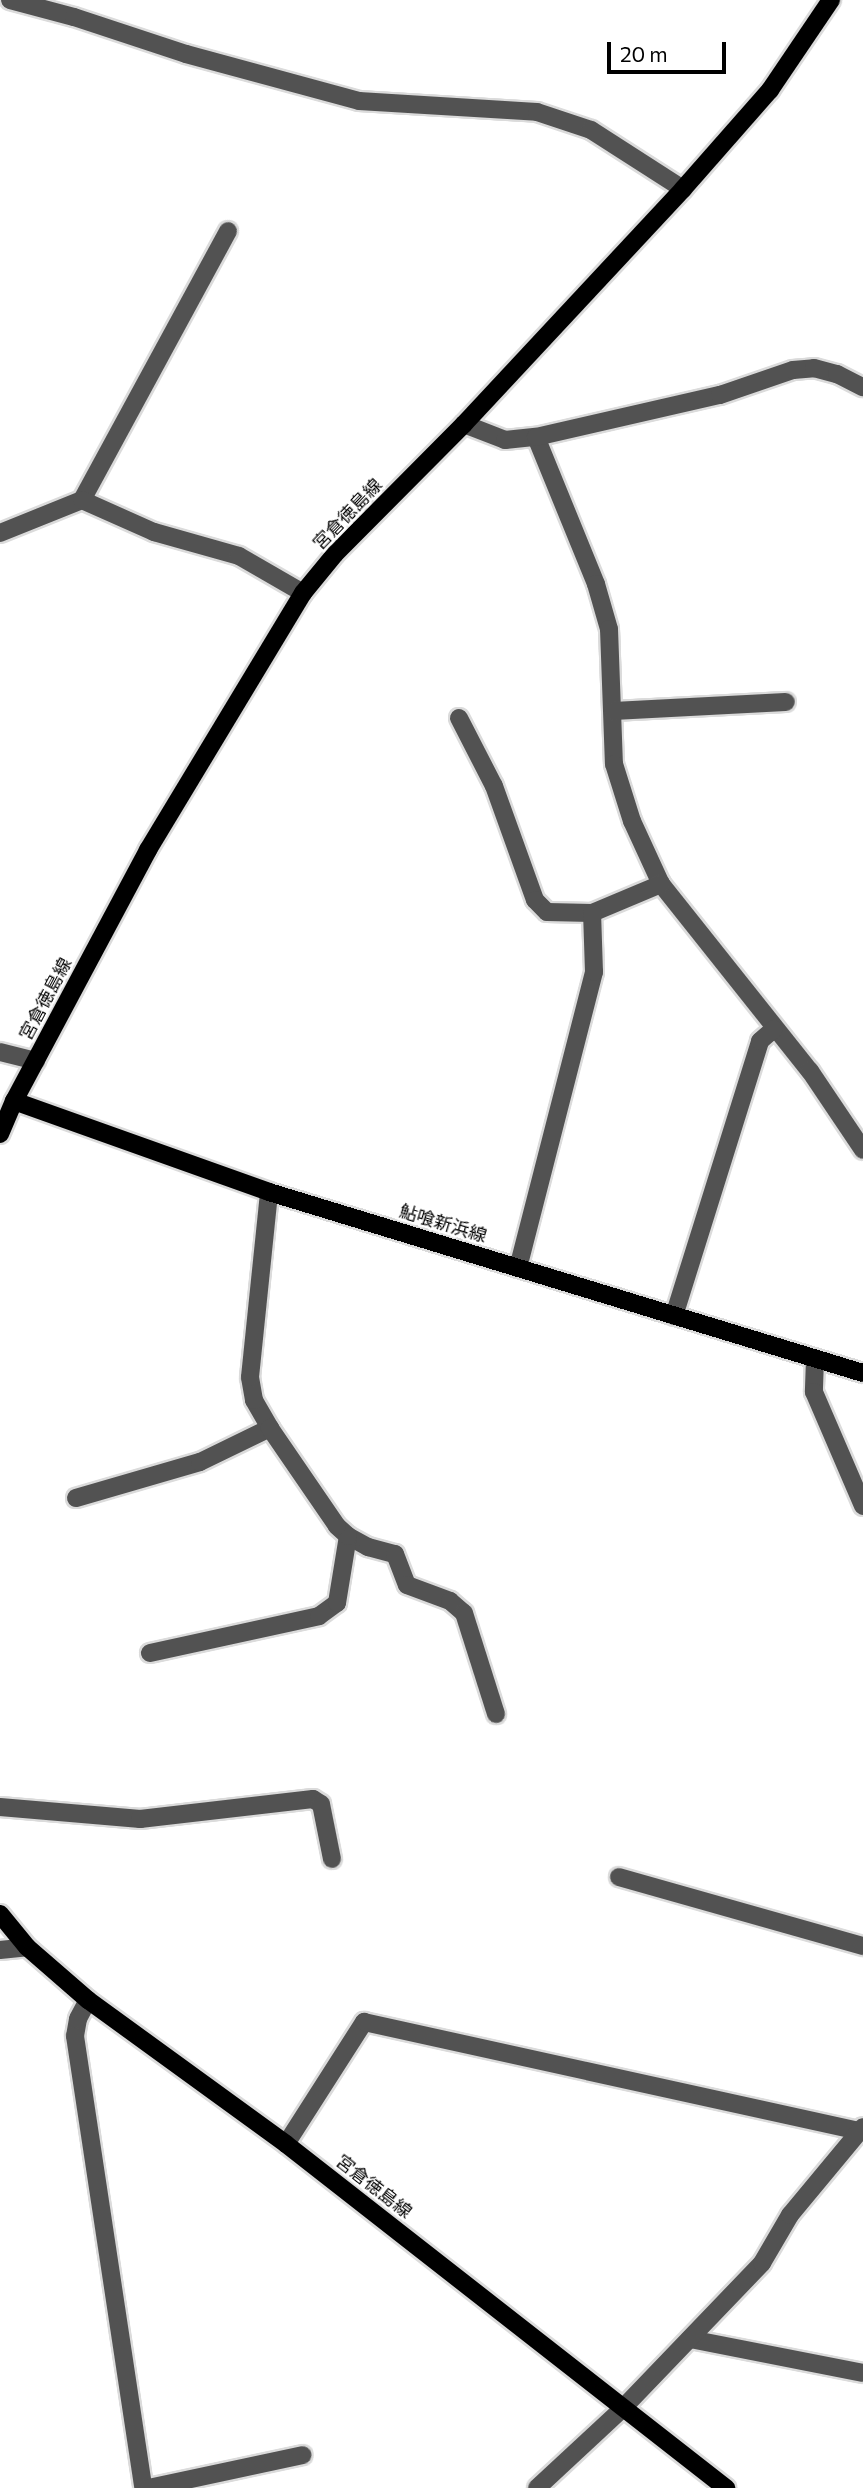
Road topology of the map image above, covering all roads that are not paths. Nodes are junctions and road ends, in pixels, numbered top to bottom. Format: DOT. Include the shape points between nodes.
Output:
graph roads {
  1 [pos="10,0"];
  2 [pos="831,0"];
  3 [pos="683,189"];
  4 [pos="228,231"];
  5 [pos="863,387"];
  6 [pos="464,424"];
  7 [pos="536,437"];
  8 [pos="82,500"];
  9 [pos="0,533"];
  10 [pos="303,593"];
  11 [pos="786,702"];
  12 [pos="613,711"];
  13 [pos="460,718"];
  14 [pos="661,884"];
  15 [pos="592,913"];
  16 [pos="774,1029"];
  17 [pos="0,1052"];
  18 [pos="36,1061"];
  19 [pos="14,1101"];
  20 [pos="858,1128"];
  21 [pos="0,1134"];
  22 [pos="863,1150"];
  23 [pos="269,1192"];
  24 [pos="517,1268"];
  25 [pos="674,1316"];
  26 [pos="815,1359"];
  27 [pos="863,1373"];
  28 [pos="270,1428"];
  29 [pos="76,1498"];
  30 [pos="863,1506"];
  31 [pos="348,1536"];
  32 [pos="150,1653"];
  33 [pos="496,1714"];
  34 [pos="0,1807"];
  35 [pos="332,1859"];
  36 [pos="619,1877"];
  37 [pos="0,1914"];
  38 [pos="863,1946"];
  39 [pos="27,1947"];
  40 [pos="0,1950"];
  41 [pos="88,2000"];
  42 [pos="861,2129"];
  43 [pos="286,2144"];
  44 [pos="690,2339"];
  45 [pos="863,2373"];
  46 [pos="623,2408"];
  47 [pos="303,2455"];
  48 [pos="143,2488"];
  49 [pos="149,2488"];
  50 [pos="538,2488"];
  51 [pos="726,2488"];
  1 -- 3 [label="street" via="359,101 537,112 591,130"];
  2 -- 3 [label="main road, 宮倉徳島線" via="770,90"];
  3 -- 6 [label="main road, 宮倉徳島線"];
  4 -- 8 [label="street"];
  5 -- 7 [label="street" via="837,373 793,370 720,396"];
  6 -- 7 [label="street" via="505,440"];
  6 -- 10 [label="main road, 宮倉徳島線" via="335,554"];
  7 -- 12 [label="street" via="609,629"];
  8 -- 9 [label="street"];
  8 -- 10 [label="street" via="154,532 239,556"];
  10 -- 18 [label="main road, 宮倉徳島線" via="148,850"];
  11 -- 12 [label="street"];
  12 -- 14 [label="street" via="614,764 632,821"];
  13 -- 15 [label="street" via="494,786 535,901 547,912"];
  14 -- 15 [label="street"];
  14 -- 16 [label="street"];
  15 -- 24 [label="street" via="594,972"];
  16 -- 20 [label="street"];
  16 -- 25 [label="street" via="760,1041"];
  17 -- 18 [label="street"];
  18 -- 19 [label="main road, 宮倉徳島線"];
  19 -- 21 [label="main road, 宮倉徳島線"];
  19 -- 23 [label="main road, 鮎喰新浜線"];
  20 -- 22 [label="street"];
  23 -- 24 [label="main road, 鮎喰新浜線"];
  23 -- 28 [label="street" via="250,1377 254,1399"];
  24 -- 25 [label="main road, 鮎喰新浜線"];
  25 -- 26 [label="main road, 鮎喰新浜線"];
  26 -- 27 [label="main road, 鮎喰新浜線"];
  26 -- 30 [label="street" via="814,1392"];
  28 -- 29 [label="street" via="200,1462"];
  28 -- 31 [label="street" via="337,1527"];
  31 -- 32 [label="street" via="337,1603 319,1616"];
  31 -- 33 [label="street" via="395,1554 407,1585 450,1601 464,1613"];
  34 -- 35 [label="street" via="140,1819 313,1799 321,1804"];
  36 -- 38 [label="street"];
  37 -- 39 [label="main road, 宮倉徳島線"];
  39 -- 40 [label="street"];
  39 -- 41 [label="main road, 宮倉徳島線"];
  41 -- 43 [label="main road, 宮倉徳島線"];
  41 -- 48 [label="street" via="75,2036"];
  42 -- 43 [label="street" via="364,2022"];
  42 -- 44 [label="street" via="790,2215 762,2263"];
  43 -- 46 [label="main road, 宮倉徳島線"];
  44 -- 45 [label="street"];
  44 -- 46 [label="street"];
  46 -- 50 [label="street"];
  46 -- 51 [label="main road, 宮倉徳島線"];
  47 -- 49 [label="street"];
}
